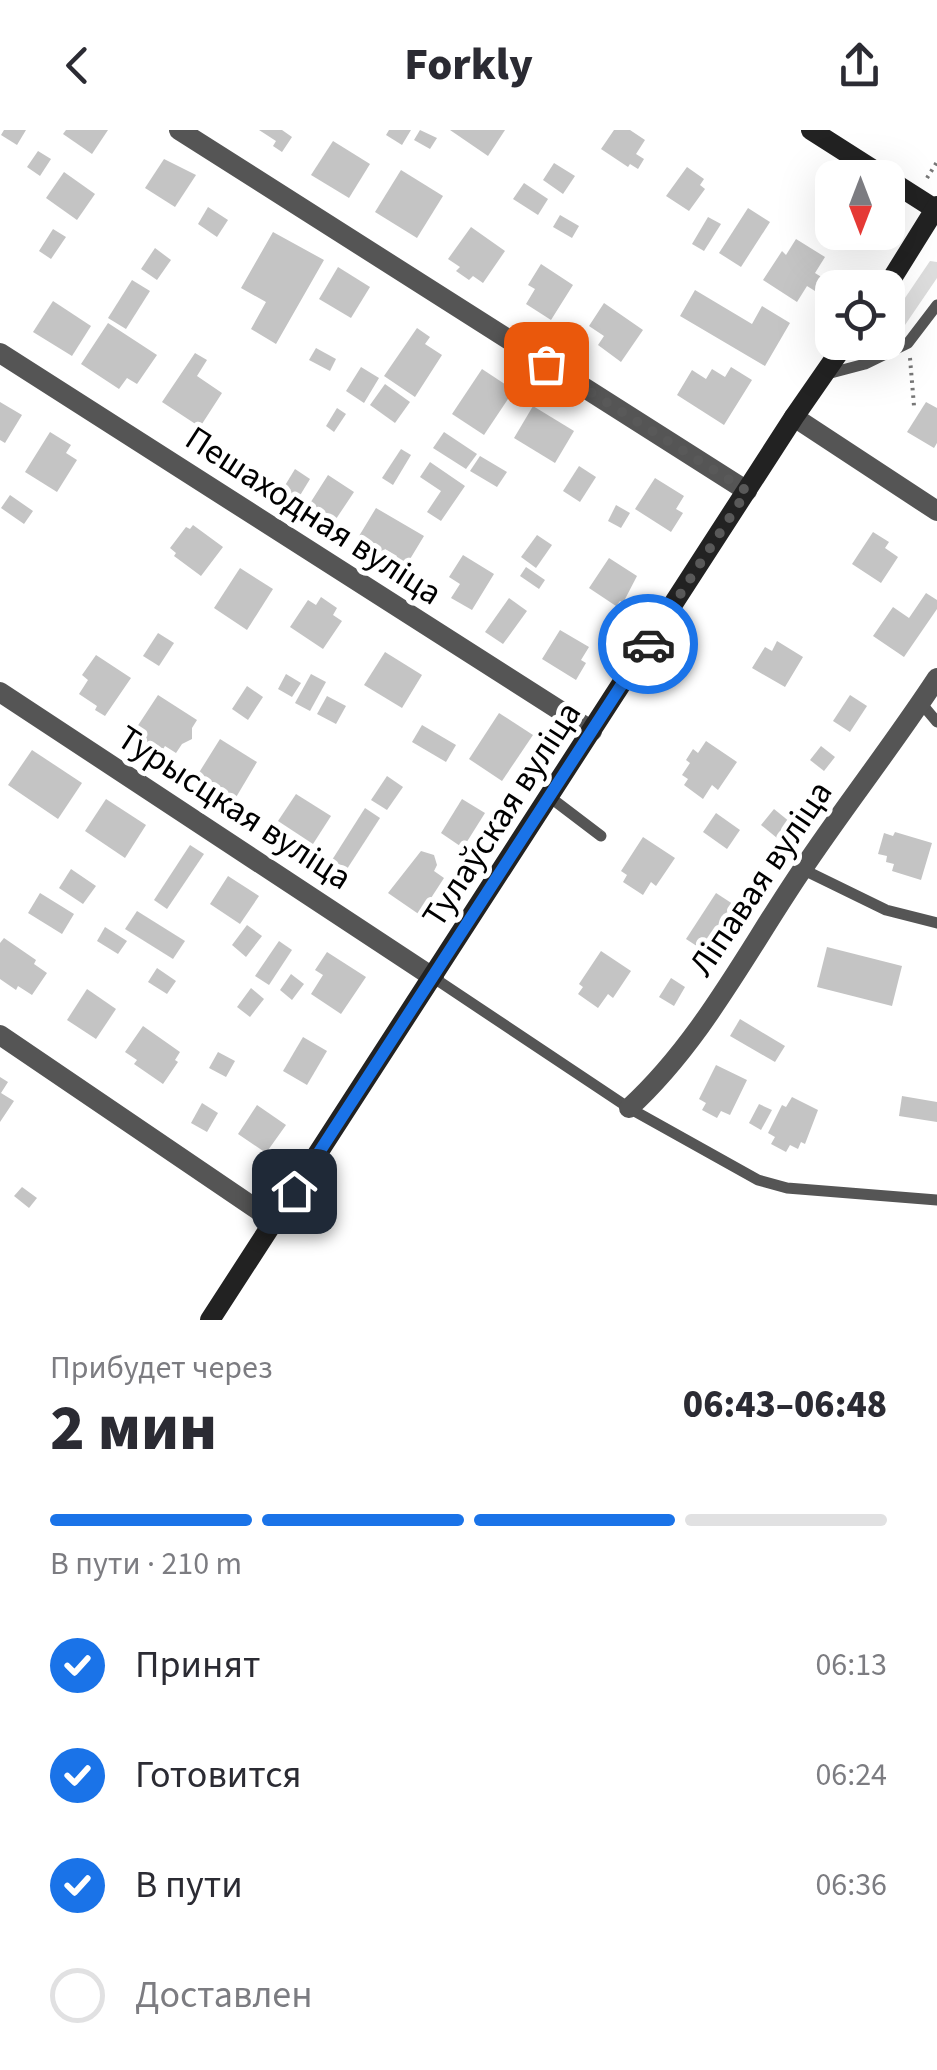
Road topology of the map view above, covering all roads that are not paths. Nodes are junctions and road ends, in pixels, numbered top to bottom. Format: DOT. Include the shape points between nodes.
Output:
graph roads {
  1 [pos="179,130"];
  2 [pos="812,130"];
  3 [pos="934,217"];
  4 [pos="898,270"];
  5 [pos="937,305"];
  6 [pos="0,354"];
  7 [pos="832,360"];
  8 [pos="822,374"];
  9 [pos="794,417"];
  10 [pos="747,491"];
  11 [pos="937,512"];
  12 [pos="937,678"];
  13 [pos="0,692"];
  14 [pos="920,703"];
  15 [pos="937,722"];
  16 [pos="592,731"];
  17 [pos="550,798"];
  18 [pos="601,836"];
  19 [pos="802,869"];
  20 [pos="937,923"];
  21 [pos="434,978"];
  22 [pos="0,1035"];
  23 [pos="630,1108"];
  24 [pos="937,1200"];
  25 [pos="274,1222"];
  26 [pos="210,1320"];
  1 -- 10 [label="street"];
  2 -- 3 [label="main road"];
  3 -- 4 [label="main road"];
  5 -- 8 [label="lane" via="908,343 865,364"];
  6 -- 16 [label="street, Пешаходная вуліца"];
  7 -- 8 [label="main road, Тулаўская вуліца"];
  8 -- 9 [label="main road, Тулаўская вуліца"];
  9 -- 10 [label="main road, Тулаўская вуліца"];
  9 -- 11 [label="street"];
  10 -- 16 [label="main road, Тулаўская вуліца"];
  12 -- 14 [label="street, Ліпавая вуліца"];
  13 -- 21 [label="street, Турысцкая вуліца"];
  14 -- 15 [label="lane"];
  14 -- 19 [label="street, Ліпавая вуліца"];
  16 -- 17 [label="main road, Тулаўская вуліца"];
  17 -- 18 [label="lane"];
  17 -- 21 [label="main road, Тулаўская вуліца"];
  19 -- 20 [label="lane" via="886,910"];
  19 -- 23 [label="street, Ліпавая вуліца" via="684,1051"];
  21 -- 23 [label="lane"];
  21 -- 25 [label="main road, Тулаўская вуліца"];
  22 -- 25 [label="street"];
  23 -- 24 [label="lane" via="758,1180"];
  25 -- 26 [label="main road, Тулаўская вуліца"];
}
